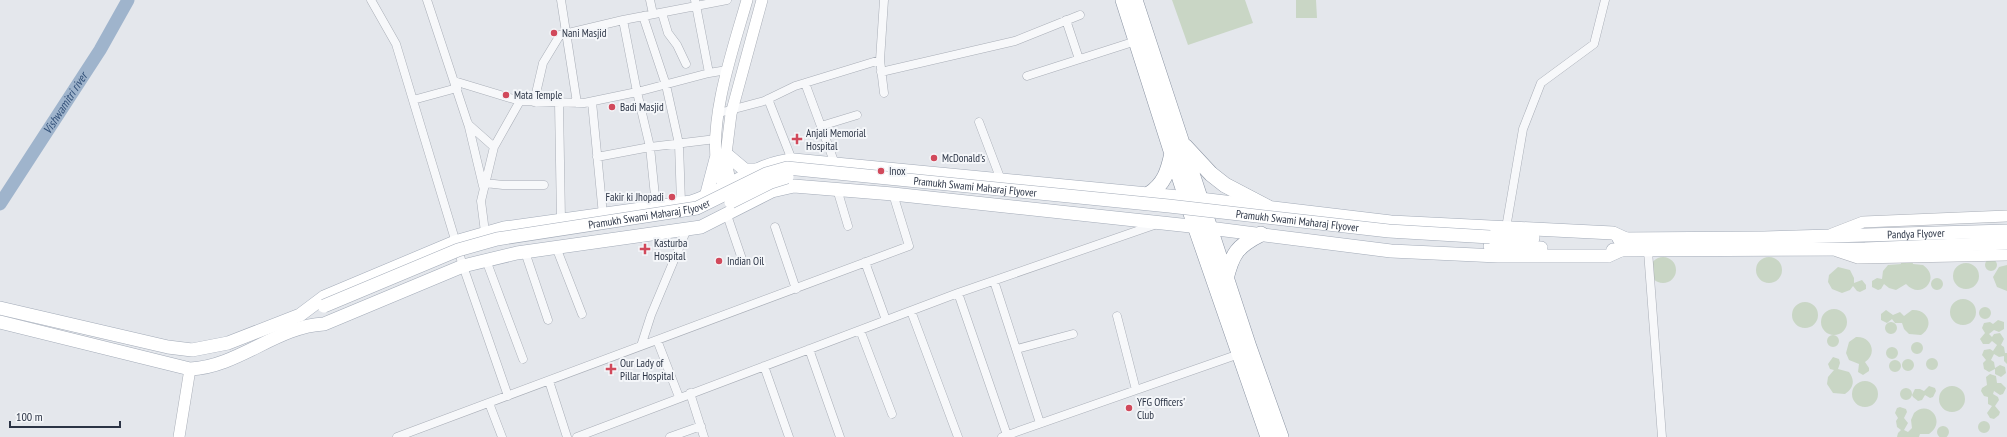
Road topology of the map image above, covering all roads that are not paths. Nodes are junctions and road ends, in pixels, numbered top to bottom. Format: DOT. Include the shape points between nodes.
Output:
graph roads {
  1 [pos="371,0"];
  2 [pos="428,0"];
  3 [pos="561,0"];
  4 [pos="650,0"];
  5 [pos="727,0"];
  6 [pos="748,0"];
  7 [pos="762,0"];
  8 [pos="884,0"];
  9 [pos="1123,0"];
  10 [pos="1135,0"];
  11 [pos="1605,0"];
  12 [pos="696,3"];
  13 [pos="662,13"];
  14 [pos="653,14"];
  15 [pos="1080,15"];
  16 [pos="643,16"];
  17 [pos="623,20"];
  18 [pos="1066,20"];
  19 [pos="566,32"];
  20 [pos="1136,41"];
  21 [pos="1079,59"];
  22 [pos="880,60"];
  23 [pos="686,64"];
  24 [pos="727,70"];
  25 [pos="881,72"];
  26 [pos="709,73"];
  27 [pos="1028,76"];
  28 [pos="805,83"];
  29 [pos="455,85"];
  30 [pos="666,86"];
  31 [pos="637,92"];
  32 [pos="884,93"];
  33 [pos="768,99"];
  34 [pos="413,100"];
  35 [pos="520,101"];
  36 [pos="534,102"];
  37 [pos="592,102"];
  38 [pos="559,103"];
  39 [pos="577,103"];
  40 [pos="732,109"];
  41 [pos="719,113"];
  42 [pos="857,115"];
  43 [pos="467,121"];
  44 [pos="979,122"];
  45 [pos="821,126"];
  46 [pos="716,139"];
  47 [pos="1181,140"];
  48 [pos="679,144"];
  49 [pos="494,147"];
  50 [pos="650,147"];
  51 [pos="1172,152"];
  52 [pos="598,157"];
  53 [pos="721,157"];
  54 [pos="792,160"];
  55 [pos="835,164"];
  56 [pos="756,170"];
  57 [pos="1001,180"];
  58 [pos="544,185"];
  59 [pos="728,185"];
  60 [pos="485,186"];
  61 [pos="837,189"];
  62 [pos="893,194"];
  63 [pos="1149,194"];
  64 [pos="706,197"];
  65 [pos="1193,199"];
  66 [pos="681,203"];
  67 [pos="656,206"];
  68 [pos="1267,207"];
  69 [pos="736,210"];
  70 [pos="603,215"];
  71 [pos="2007,216"];
  72 [pos="561,220"];
  73 [pos="1161,223"];
  74 [pos="848,226"];
  75 [pos="774,227"];
  76 [pos="1202,227"];
  77 [pos="1506,228"];
  78 [pos="687,229"];
  79 [pos="2007,231"];
  80 [pos="484,232"];
  81 [pos="1261,234"];
  82 [pos="1826,237"];
  83 [pos="455,242"];
  84 [pos="2007,243"];
  85 [pos="1624,245"];
  86 [pos="556,247"];
  87 [pos="1833,250"];
  88 [pos="1648,251"];
  89 [pos="525,252"];
  90 [pos="2007,255"];
  91 [pos="486,260"];
  92 [pos="743,262"];
  93 [pos="865,262"];
  94 [pos="463,266"];
  95 [pos="1226,279"];
  96 [pos="994,281"];
  97 [pos="796,289"];
  98 [pos="958,293"];
  99 [pos="0,308"];
  100 [pos="911,311"];
  101 [pos="582,314"];
  102 [pos="1117,316"];
  103 [pos="15,318"];
  104 [pos="304,320"];
  105 [pos="548,320"];
  106 [pos="886,320"];
  107 [pos="0,322"];
  108 [pos="860,330"];
  109 [pos="1073,334"];
  110 [pos="657,340"];
  111 [pos="641,346"];
  112 [pos="810,349"];
  113 [pos="1017,349"];
  114 [pos="192,350"];
  115 [pos="1244,352"];
  116 [pos="523,359"];
  117 [pos="764,366"];
  118 [pos="190,369"];
  119 [pos="549,380"];
  120 [pos="1136,390"];
  121 [pos="690,394"];
  122 [pos="508,396"];
  123 [pos="679,398"];
  124 [pos="489,403"];
  125 [pos="892,414"];
  126 [pos="1040,423"];
  127 [pos="701,426"];
  128 [pos="1004,436"];
  129 [pos="179,437"];
  130 [pos="397,437"];
  131 [pos="502,437"];
  132 [pos="567,437"];
  133 [pos="577,437"];
  134 [pos="670,437"];
  135 [pos="704,437"];
  136 [pos="789,437"];
  137 [pos="840,437"];
  138 [pos="958,437"];
  139 [pos="1268,437"];
  140 [pos="1281,437"];
  141 [pos="1662,437"];
  1 -- 34 [label="street" via="396,44"];
  2 -- 29 [label="street"];
  3 -- 19 [label="street"];
  4 -- 14 [label="street"];
  5 -- 12 [label="street"];
  6 -- 24 [label="street"];
  7 -- 40 [label="street"];
  8 -- 22 [label="street"];
  9 -- 20 [label="highway"];
  10 -- 47 [label="highway"];
  11 -- 77 [label="street" via="1594,44 1541,83 1523,129"];
  12 -- 13 [label="street"];
  12 -- 26 [label="street"];
  13 -- 14 [label="street"];
  13 -- 23 [label="street" via="668,33"];
  14 -- 16 [label="street"];
  15 -- 18 [label="street"];
  16 -- 17 [label="street"];
  16 -- 30 [label="street"];
  17 -- 19 [label="street"];
  17 -- 31 [label="street"];
  18 -- 21 [label="street"];
  18 -- 25 [label="street" via="1015,41"];
  19 -- 36 [label="street" via="560,36 543,62"];
  19 -- 39 [label="street"];
  20 -- 21 [label="street"];
  20 -- 51 [label="highway"];
  21 -- 27 [label="street"];
  22 -- 25 [label="street"];
  22 -- 28 [label="street"];
  24 -- 26 [label="street"];
  24 -- 41 [label="street"];
  25 -- 32 [label="street"];
  26 -- 30 [label="street"];
  28 -- 33 [label="street"];
  28 -- 45 [label="street"];
  29 -- 34 [label="street"];
  29 -- 35 [label="street"];
  29 -- 43 [label="street"];
  30 -- 31 [label="street"];
  30 -- 48 [label="street"];
  31 -- 37 [label="street"];
  31 -- 50 [label="street"];
  33 -- 40 [label="street"];
  33 -- 54 [label="street"];
  34 -- 83 [label="street"];
  35 -- 36 [label="street"];
  35 -- 49 [label="street"];
  36 -- 38 [label="street"];
  37 -- 39 [label="street"];
  37 -- 52 [label="street"];
  38 -- 39 [label="street"];
  38 -- 72 [label="street"];
  40 -- 41 [label="street"];
  40 -- 53 [label="street"];
  41 -- 46 [label="street"];
  42 -- 45 [label="street"];
  43 -- 49 [label="street"];
  43 -- 60 [label="street"];
  44 -- 57 [label="street"];
  45 -- 55 [label="street"];
  46 -- 48 [label="street"];
  46 -- 53 [label="street"];
  47 -- 65 [label="highway"];
  47 -- 68 [label="highway" via="1211,174 1225,185"];
  48 -- 50 [label="street"];
  48 -- 66 [label="street"];
  49 -- 60 [label="street"];
  50 -- 52 [label="street"];
  50 -- 67 [label="street"];
  51 -- 63 [label="highway" via="1166,177 1159,187"];
  51 -- 65 [label="highway"];
  52 -- 70 [label="street"];
  53 -- 56 [label="main road" via="745,170"];
  53 -- 59 [label="street" via="717,169"];
  53 -- 64 [label="main road"];
  54 -- 55 [label="main road"];
  54 -- 56 [label="main road" via="767,164"];
  55 -- 57 [label="main road"];
  56 -- 59 [label="main road"];
  57 -- 63 [label="main road"];
  58 -- 60 [label="street"];
  59 -- 64 [label="main road"];
  59 -- 69 [label="street"];
  60 -- 80 [label="street" via="481,202"];
  61 -- 62 [label="main road"];
  61 -- 69 [label="main road" via="783,187"];
  61 -- 74 [label="street"];
  62 -- 73 [label="main road"];
  62 -- 93 [label="street" via="909,246"];
  63 -- 65 [label="main road"];
  64 -- 66 [label="main road"];
  65 -- 68 [label="main road"];
  65 -- 76 [label="highway"];
  66 -- 67 [label="main road"];
  67 -- 70 [label="main road"];
  68 -- 77 [label="main road" via="1391,222"];
  69 -- 78 [label="main road" via="706,225"];
  69 -- 92 [label="street"];
  70 -- 72 [label="main road"];
  71 -- 82 [label="street" via="1863,222"];
  72 -- 80 [label="main road"];
  73 -- 76 [label="main road"];
  73 -- 96 [label="street"];
  75 -- 97 [label="street"];
  76 -- 81 [label="main road"];
  76 -- 95 [label="highway"];
  76 -- 115 [label="highway"];
  77 -- 85 [label="main road" via="1613,233"];
  78 -- 86 [label="main road"];
  78 -- 111 [label="street" via="651,315"];
  79 -- 82 [label="main road, Pandya Flyover"];
  80 -- 83 [label="main road"];
  81 -- 85 [label="main road" via="1391,251 1498,256 1608,256"];
  81 -- 95 [label="highway" via="1238,248"];
  82 -- 85 [label="main road, Pandya Flyover"];
  83 -- 94 [label="street"];
  83 -- 104 [label="main road" via="324,297"];
  84 -- 87 [label="main road, Pandya Flyover"];
  85 -- 88 [label="main road, Pandya Flyover"];
  85 -- 104 [label="main road, Pramukh Swami Maharaj Flyover, bridge" via="1389,231 1170,206 786,168 766,174 697,208 480,243 458,250"];
  86 -- 89 [label="main road"];
  86 -- 101 [label="street"];
  87 -- 88 [label="main road, Pandya Flyover"];
  87 -- 90 [label="street" via="1858,258"];
  88 -- 141 [label="street"];
  89 -- 91 [label="main road"];
  89 -- 105 [label="street"];
  91 -- 94 [label="main road"];
  91 -- 116 [label="street"];
  93 -- 97 [label="street"];
  93 -- 106 [label="street"];
  94 -- 104 [label="main road" via="324,324"];
  94 -- 122 [label="street"];
  95 -- 115 [label="highway"];
  96 -- 98 [label="street"];
  96 -- 113 [label="street"];
  97 -- 110 [label="street"];
  98 -- 100 [label="street"];
  98 -- 128 [label="street"];
  99 -- 103 [label="main road"];
  100 -- 106 [label="street"];
  100 -- 138 [label="street"];
  102 -- 120 [label="street"];
  103 -- 107 [label="main road"];
  103 -- 114 [label="main road"];
  103 -- 118 [label="main road"];
  104 -- 114 [label="main road"];
  104 -- 118 [label="main road" via="235,356"];
  106 -- 108 [label="street"];
  108 -- 112 [label="street"];
  108 -- 125 [label="street"];
  109 -- 113 [label="street"];
  110 -- 111 [label="street"];
  110 -- 123 [label="street"];
  111 -- 119 [label="street"];
  112 -- 117 [label="street"];
  112 -- 137 [label="street"];
  113 -- 126 [label="street"];
  114 -- 118 [label="main road" via="199,354 200,360 198,366"];
  115 -- 120 [label="street"];
  115 -- 139 [label="highway"];
  115 -- 140 [label="highway"];
  117 -- 121 [label="street"];
  117 -- 136 [label="street"];
  118 -- 129 [label="street"];
  119 -- 122 [label="street"];
  119 -- 132 [label="street"];
  120 -- 126 [label="street"];
  121 -- 123 [label="street"];
  121 -- 127 [label="street"];
  122 -- 124 [label="street"];
  123 -- 133 [label="street"];
  124 -- 130 [label="street"];
  124 -- 131 [label="street"];
  126 -- 128 [label="street"];
  127 -- 134 [label="street"];
  127 -- 135 [label="street"];
}
